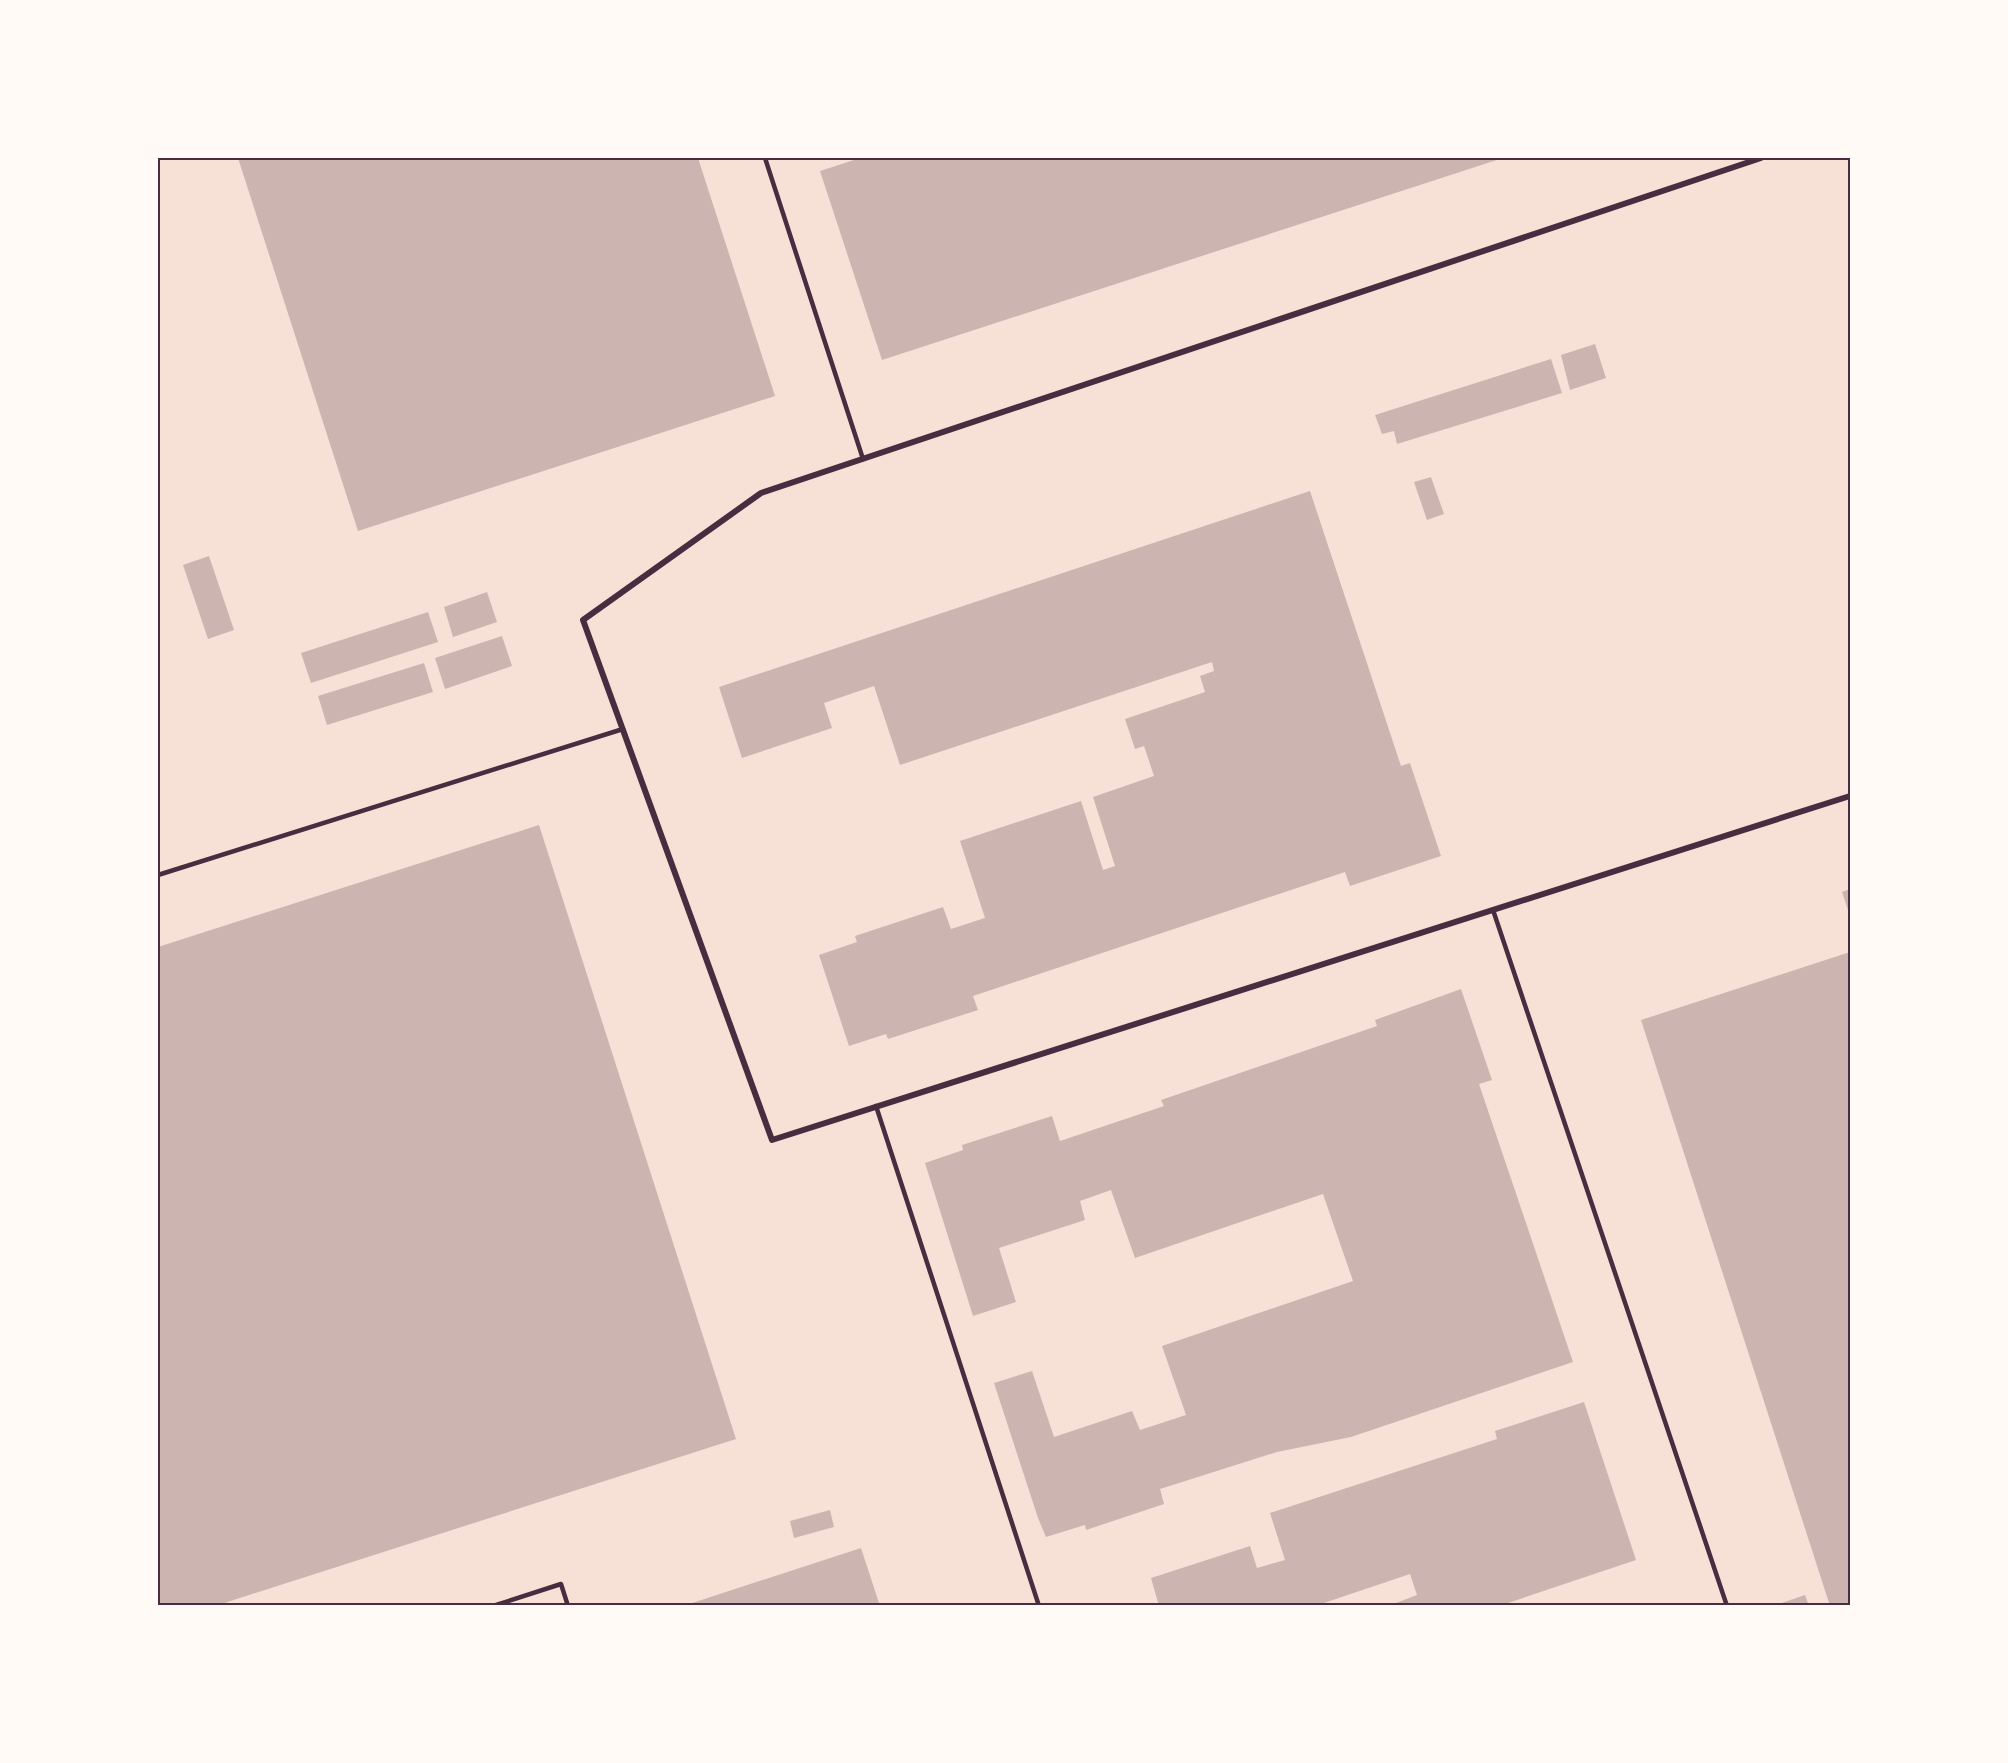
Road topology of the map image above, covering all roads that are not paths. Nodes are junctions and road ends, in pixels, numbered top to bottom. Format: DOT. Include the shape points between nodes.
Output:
graph roads {
  1 [pos="765,158"];
  2 [pos="1761,158"];
  3 [pos="863,459"];
  4 [pos="623,729"];
  5 [pos="1851,796"];
  6 [pos="158,875"];
  7 [pos="1493,910"];
  8 [pos="876,1106"];
  9 [pos="493,1605"];
  10 [pos="568,1605"];
  11 [pos="1039,1605"];
  12 [pos="1727,1605"];
  1 -- 3 [label="lane"];
  2 -- 3 [label="street"];
  3 -- 4 [label="street" via="761,493 583,620"];
  4 -- 6 [label="lane"];
  4 -- 8 [label="street" via="772,1140"];
  5 -- 7 [label="street"];
  7 -- 8 [label="street"];
  7 -- 12 [label="lane"];
  8 -- 11 [label="lane"];
  9 -- 10 [label="lane" via="561,1584"];
}
